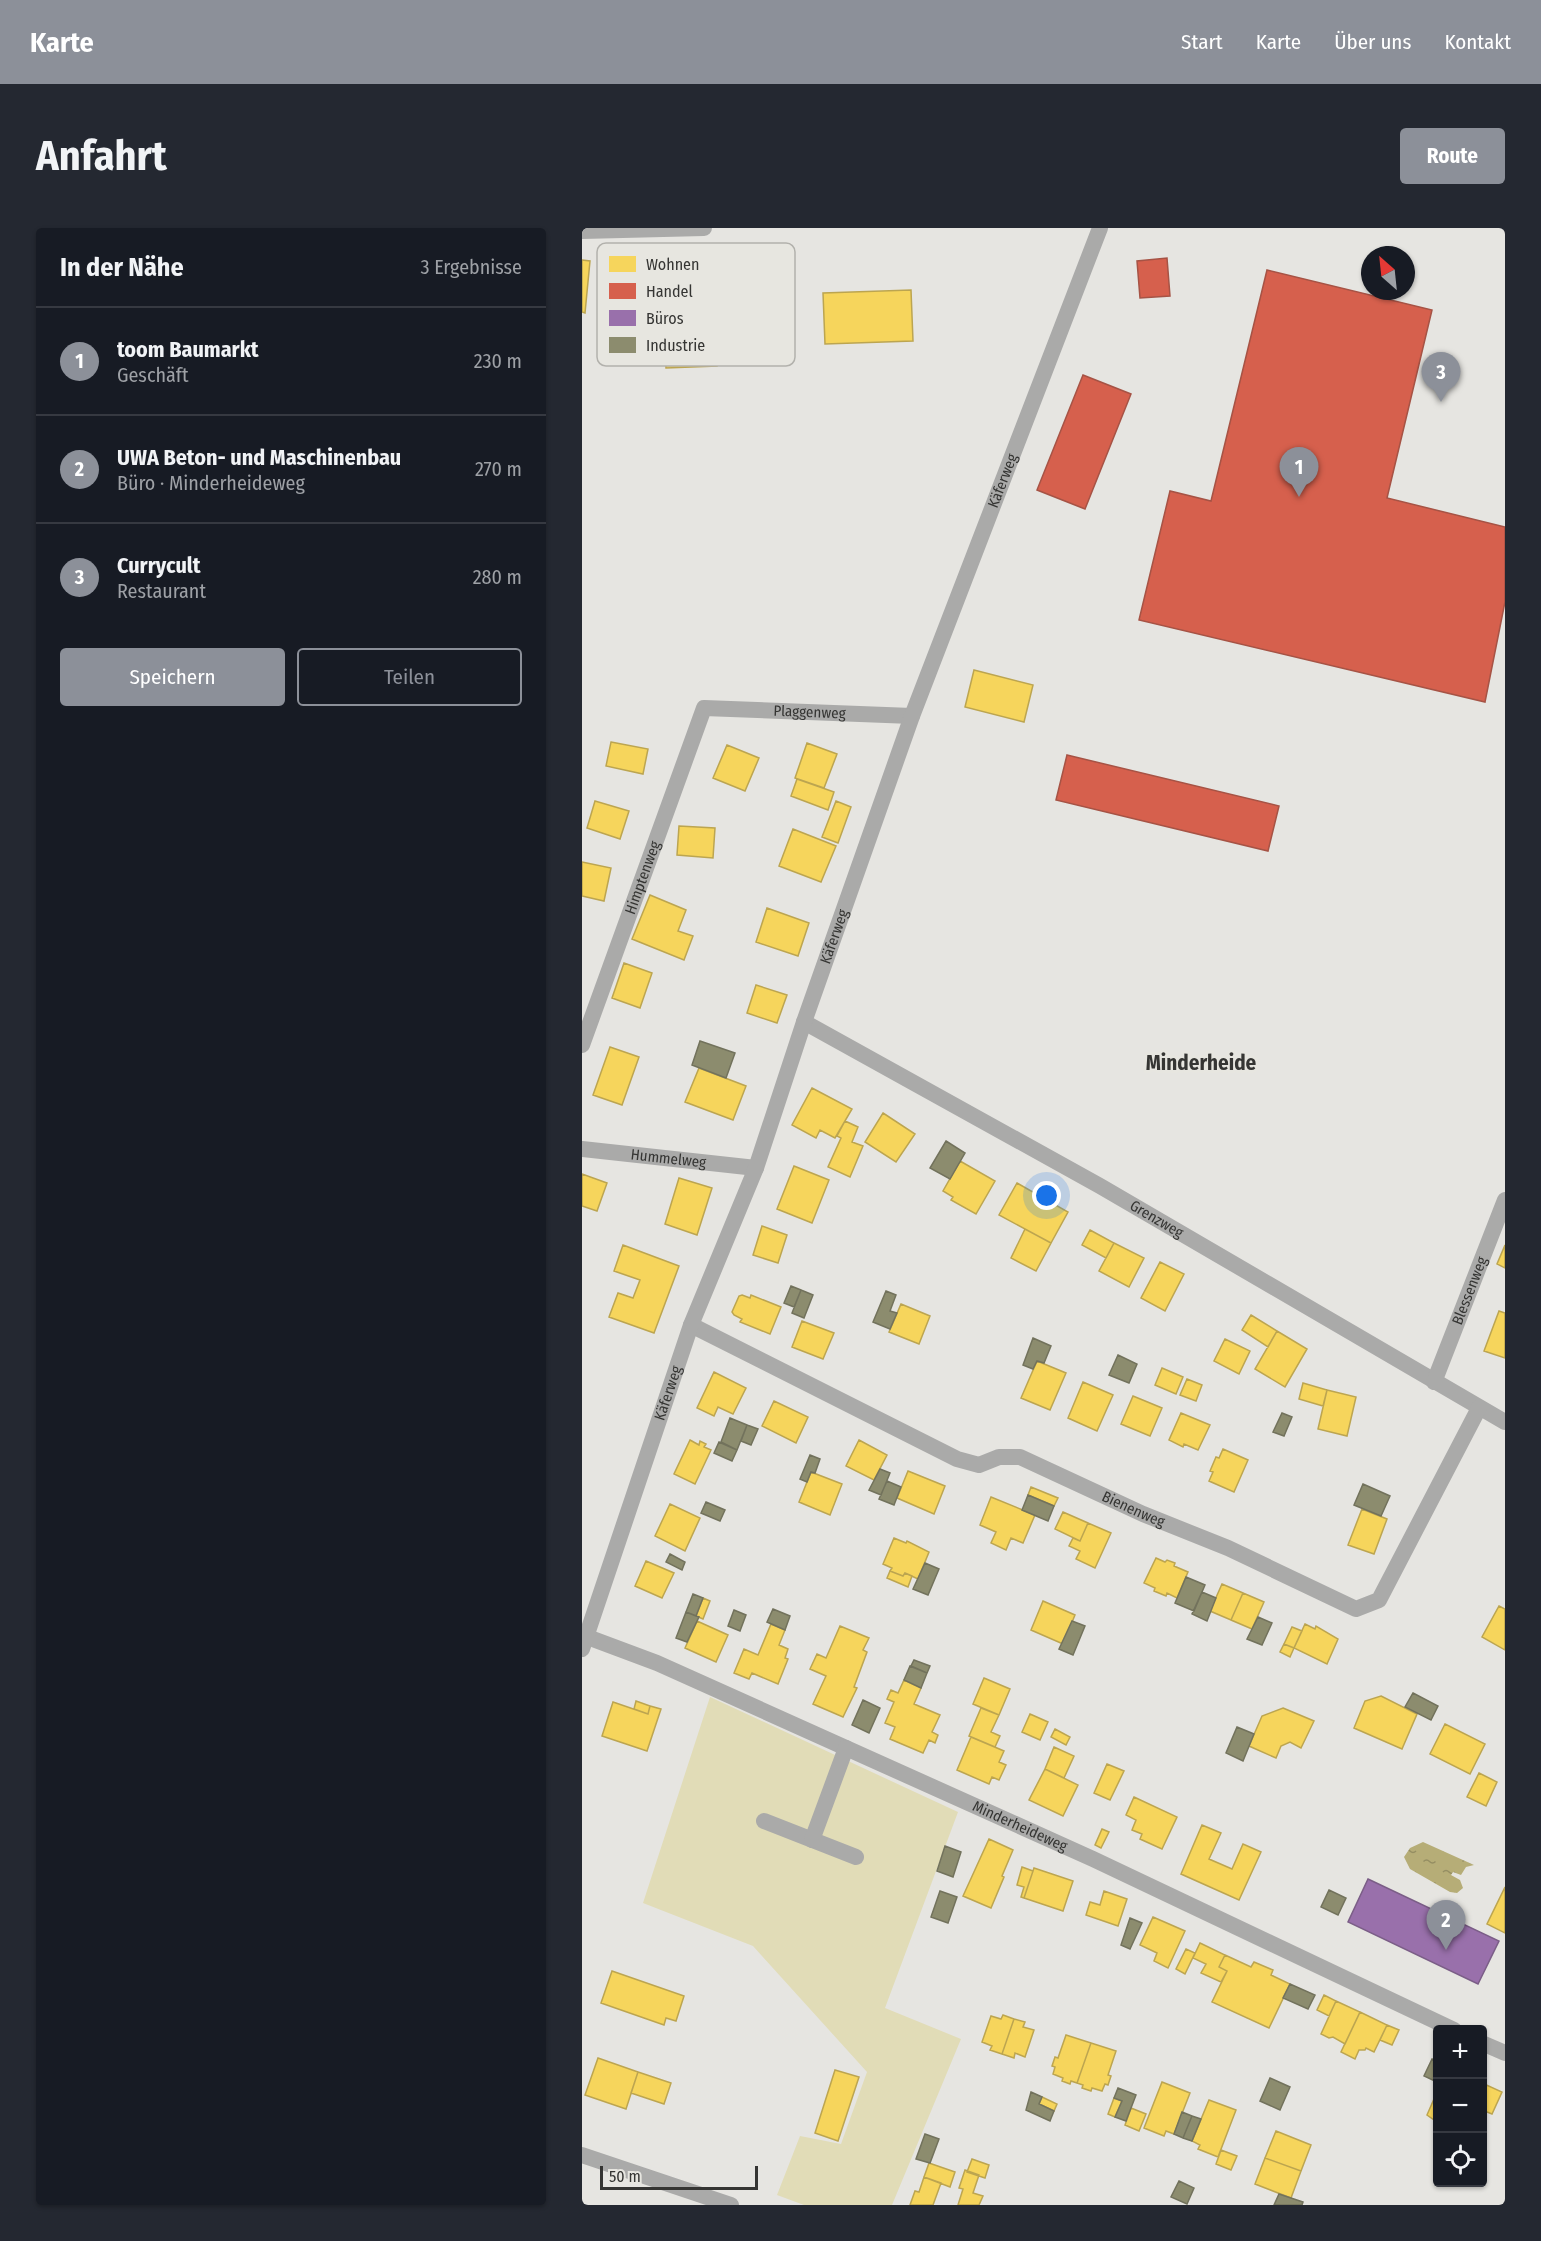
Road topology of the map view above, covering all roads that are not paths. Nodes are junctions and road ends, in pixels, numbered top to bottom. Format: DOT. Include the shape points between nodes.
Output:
graph roads {
  1 [pos="704,228"];
  2 [pos="1100,228"];
  3 [pos="582,231"];
  4 [pos="704,708"];
  5 [pos="912,716"];
  6 [pos="804,1022"];
  7 [pos="582,1045"];
  8 [pos="582,1149"];
  9 [pos="756,1168"];
  10 [pos="1505,1200"];
  11 [pos="691,1325"];
  12 [pos="1434,1382"];
  13 [pos="1479,1408"];
  14 [pos="1505,1422"];
  15 [pos="584,1640"];
  16 [pos="846,1748"];
  17 [pos="765,1821"];
  18 [pos="812,1840"];
  19 [pos="856,1857"];
  20 [pos="1443,2025"];
  21 [pos="1487,2045"];
  22 [pos="1505,2054"];
  23 [pos="582,2155"];
  24 [pos="731,2205"];
  1 -- 3 [label="street"];
  2 -- 5 [label="street, Käferweg"];
  4 -- 5 [label="street, Plaggenweg"];
  4 -- 7 [label="street, Himptenweg"];
  5 -- 6 [label="street, Käferweg"];
  6 -- 9 [label="street, Käferweg"];
  6 -- 12 [label="street, Grenzweg" via="1100,1186"];
  8 -- 9 [label="street, Hummelweg"];
  9 -- 11 [label="street, Käferweg"];
  10 -- 12 [label="street, Blessenweg"];
  11 -- 13 [label="street, Bienenweg" via="957,1459 979,1465 999,1456 1020,1457 1356,1609 1379,1600"];
  11 -- 15 [label="street, Käferweg"];
  12 -- 13 [label="street, Grenzweg"];
  13 -- 14 [label="street, Grenzweg"];
  15 -- 16 [label="street, Minderheideweg" via="657,1663"];
  16 -- 18 [label="street"];
  16 -- 20 [label="street, Minderheideweg" via="1093,1859"];
  17 -- 18 [label="street"];
  18 -- 19 [label="street"];
  21 -- 22 [label="street"];
  23 -- 24 [label="street"];
}
